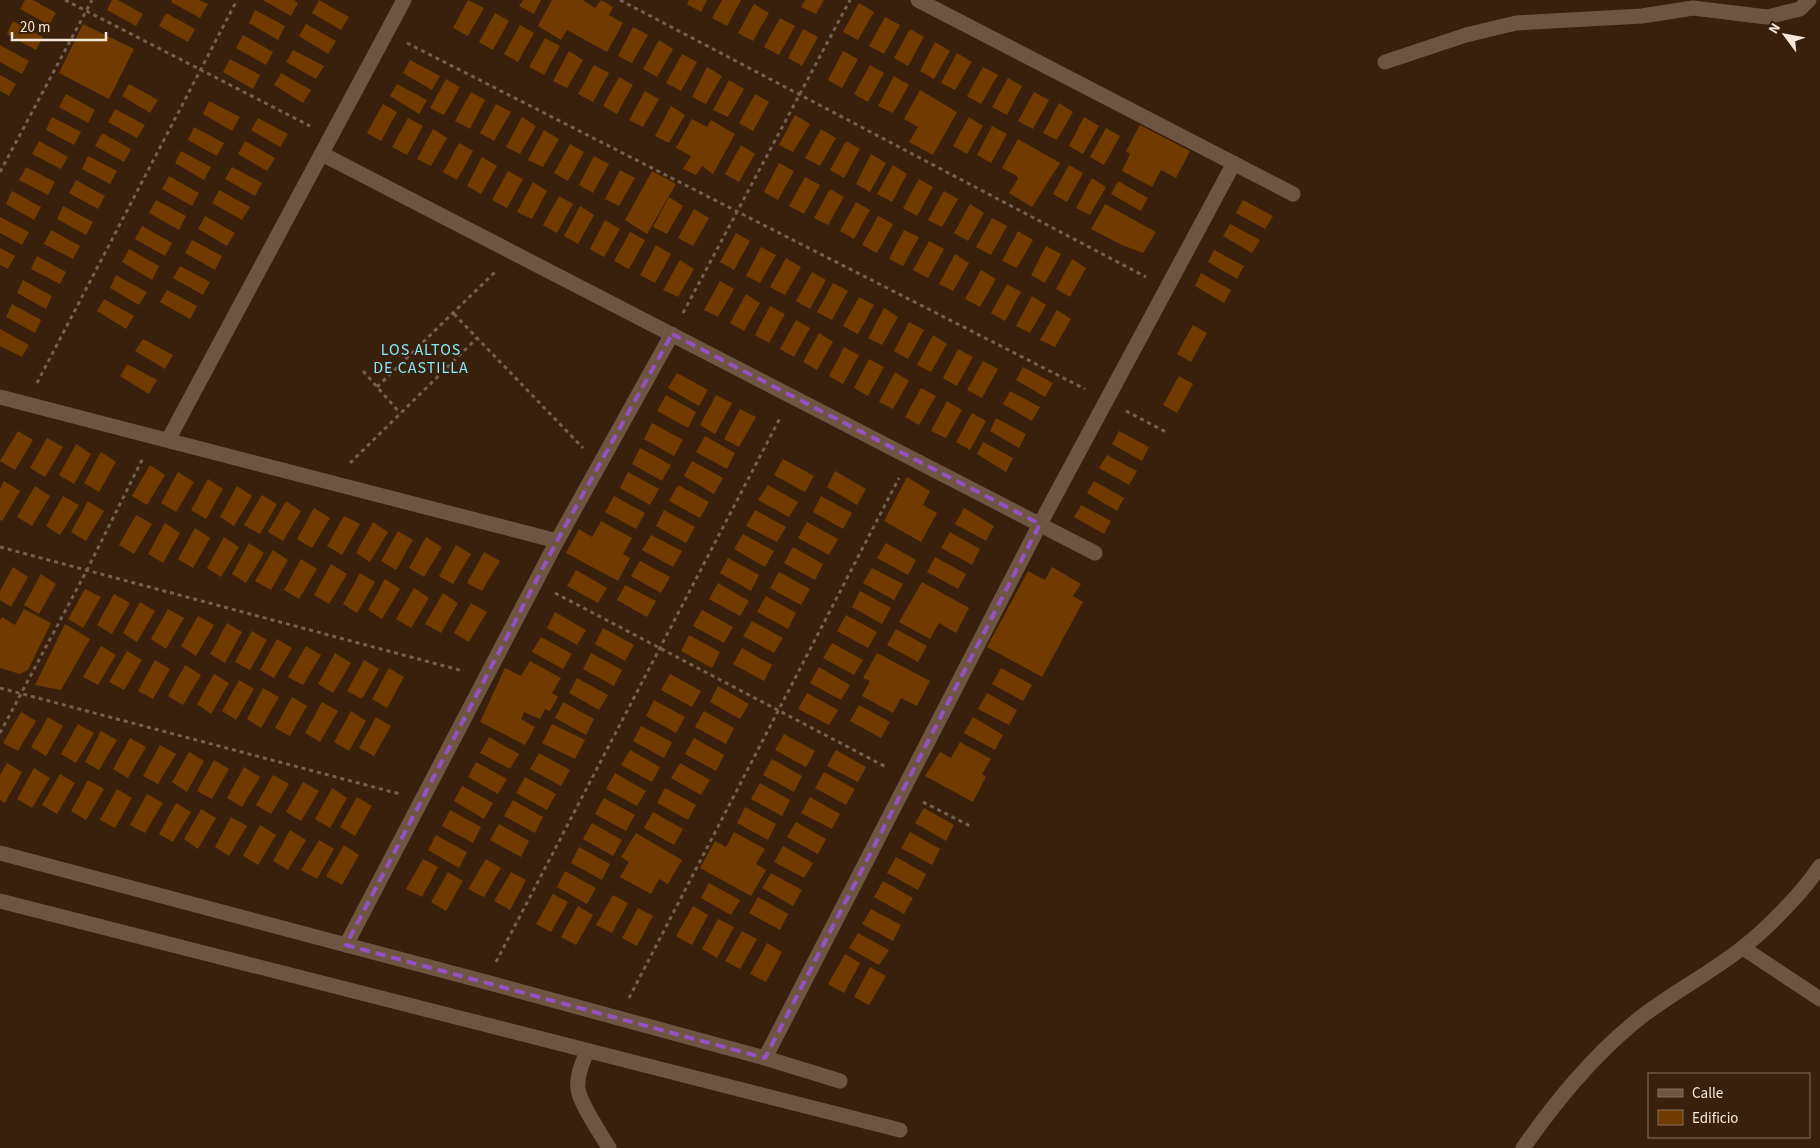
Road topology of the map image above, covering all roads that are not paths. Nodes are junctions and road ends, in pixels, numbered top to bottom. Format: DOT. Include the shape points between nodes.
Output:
graph roads {
  1 [pos="404,0"];
  2 [pos="918,0"];
  3 [pos="1808,0"];
  4 [pos="1385,62"];
  5 [pos="322,154"];
  6 [pos="1234,164"];
  7 [pos="1293,194"];
  8 [pos="672,334"];
  9 [pos="0,397"];
  10 [pos="161,439"];
  11 [pos="1040,524"];
  12 [pos="557,541"];
  13 [pos="1095,553"];
  14 [pos="0,854"];
  15 [pos="1820,866"];
  16 [pos="0,901"];
  17 [pos="346,944"];
  18 [pos="1743,948"];
  19 [pos="1820,999"];
  20 [pos="587,1050"];
  21 [pos="765,1058"];
  22 [pos="840,1081"];
  23 [pos="900,1130"];
  24 [pos="609,1148"];
  25 [pos="1523,1148"];
  1 -- 5 [label="street"];
  2 -- 6 [label="street"];
  3 -- 4 [label="street" via="1800,9 1767,17 1693,8 1642,16 1516,23 1466,35"];
  5 -- 8 [label="street"];
  5 -- 10 [label="street"];
  6 -- 7 [label="street"];
  6 -- 11 [label="street"];
  8 -- 11 [label="street"];
  8 -- 12 [label="street"];
  9 -- 10 [label="street"];
  10 -- 12 [label="street"];
  11 -- 13 [label="street"];
  11 -- 21 [label="street"];
  12 -- 17 [label="street"];
  14 -- 17 [label="street"];
  15 -- 18 [label="street" via="1782,911"];
  16 -- 20 [label="street"];
  17 -- 21 [label="street"];
  18 -- 19 [label="street"];
  18 -- 25 [label="street" via="1622,1033 1588,1065"];
  20 -- 23 [label="street"];
  20 -- 24 [label="street" via="578,1077 578,1090"];
  21 -- 22 [label="street"];
}
